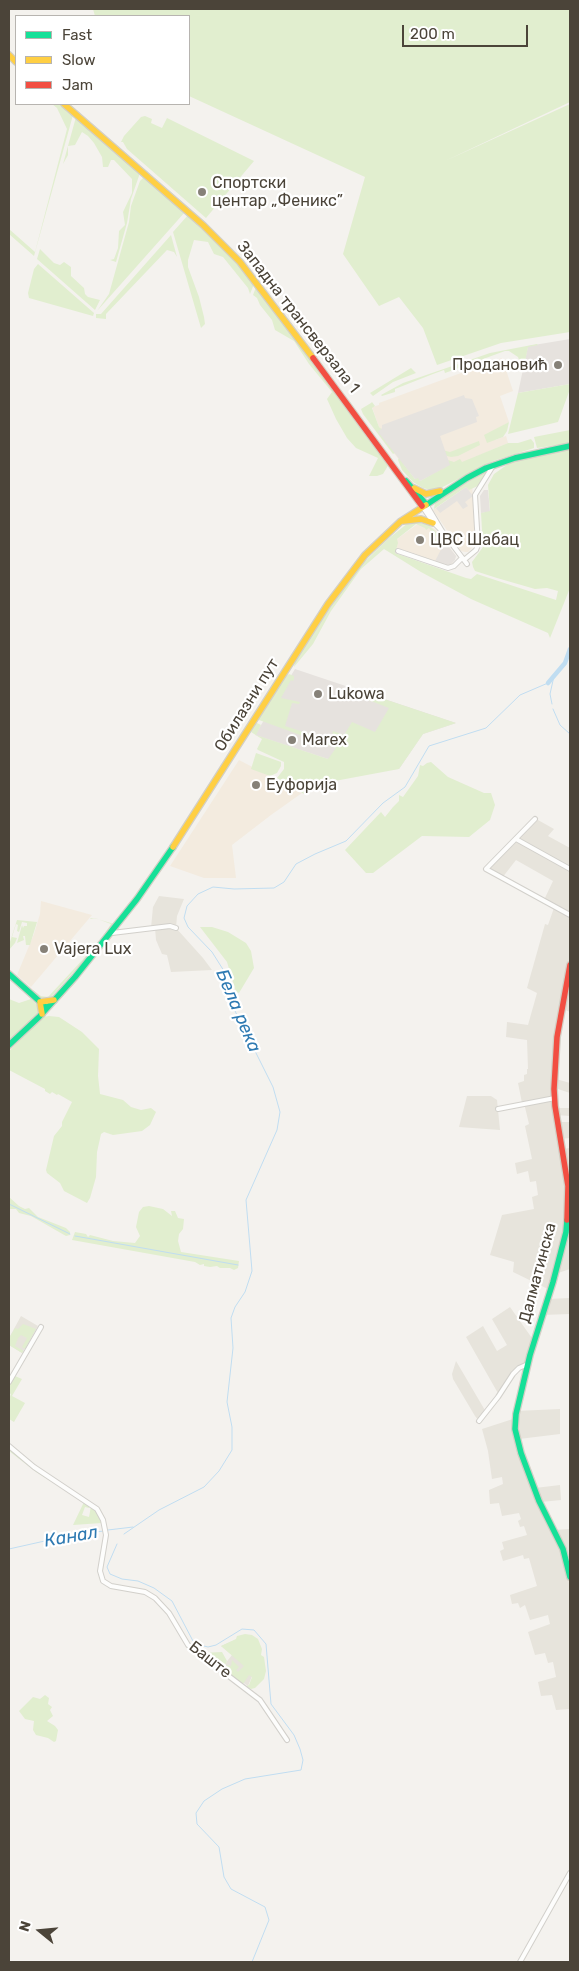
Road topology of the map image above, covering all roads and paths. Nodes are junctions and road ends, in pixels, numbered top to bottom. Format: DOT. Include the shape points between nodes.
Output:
graph roads {
  1 [pos="65,105"];
  2 [pos="570,446"];
  3 [pos="494,465"];
  4 [pos="406,481"];
  5 [pos="414,488"];
  6 [pos="451,488"];
  7 [pos="424,505"];
  8 [pos="401,521"];
  9 [pos="433,523"];
  10 [pos="442,531"];
  11 [pos="398,551"];
  12 [pos="465,561"];
  13 [pos="535,820"];
  14 [pos="516,839"];
  15 [pos="570,869"];
  16 [pos="570,915"];
  17 [pos="176,928"];
  18 [pos="112,933"];
  19 [pos="570,965"];
  20 [pos="9,974"];
  21 [pos="55,1000"];
  22 [pos="40,1002"];
  23 [pos="48,1008"];
  24 [pos="42,1014"];
  25 [pos="9,1045"];
  26 [pos="555,1098"];
  27 [pos="498,1109"];
  28 [pos="41,1327"];
  29 [pos="528,1364"];
  30 [pos="9,1382"];
  31 [pos="479,1421"];
  32 [pos="9,1446"];
  33 [pos="570,1578"];
  34 [pos="287,1740"];
  35 [pos="570,1873"];
  36 [pos="520,1962"];
  1 -- 4 [label="main road, Западна трансверзала 1" via="203,225 240,262"];
  2 -- 3 [label="main road, Обилазни пут"];
  3 -- 6 [label="main road, Обилазни пут"];
  3 -- 12 [label="street" via="475,495 478,545"];
  4 -- 5 [label="main road, Западна трансверзала 1"];
  4 -- 7 [label="main road, Западна трансверзала 1" via="408,488"];
  5 -- 6 [label="main road" via="430,494"];
  5 -- 7 [label="main road, Западна трансверзала 1"];
  6 -- 7 [label="main road, Обилазни пут"];
  7 -- 8 [label="main road, Обилазни пут"];
  7 -- 9 [label="street"];
  7 -- 10 [label="street"];
  8 -- 9 [label="main road" via="417,519"];
  8 -- 18 [label="main road, Обилазни пут" via="362,559 331,599 180,838"];
  9 -- 10 [label="street"];
  10 -- 12 [label="street"];
  11 -- 12 [label="street" via="448,568"];
  13 -- 14 [label="street"];
  14 -- 15 [label="street"];
  14 -- 16 [label="street" via="486,869"];
  17 -- 18 [label="street"];
  18 -- 21 [label="main road, Обилазни пут"];
  19 -- 26 [label="main road, Далматинска" via="557,1037"];
  20 -- 22 [label="main road"];
  21 -- 22 [label="main road"];
  21 -- 23 [label="main road, Обилазни пут"];
  22 -- 23 [label="main road"];
  22 -- 24 [label="main road"];
  23 -- 24 [label="main road, Обилазни пут"];
  24 -- 25 [label="main road, Обилазни пут"];
  26 -- 27 [label="street"];
  26 -- 29 [label="main road, Далматинска" via="568,1186 566,1232"];
  28 -- 30 [label="street"];
  29 -- 31 [label="street" via="516,1371"];
  29 -- 33 [label="main road, Далматинска" via="516,1414 516,1438 539,1501 563,1550"];
  32 -- 34 [label="street, Баште" via="99,1513 106,1535 100,1571 102,1581 111,1586 145,1592 155,1598 169,1613 188,1645 260,1700"];
  35 -- 36 [label="street"];
}
